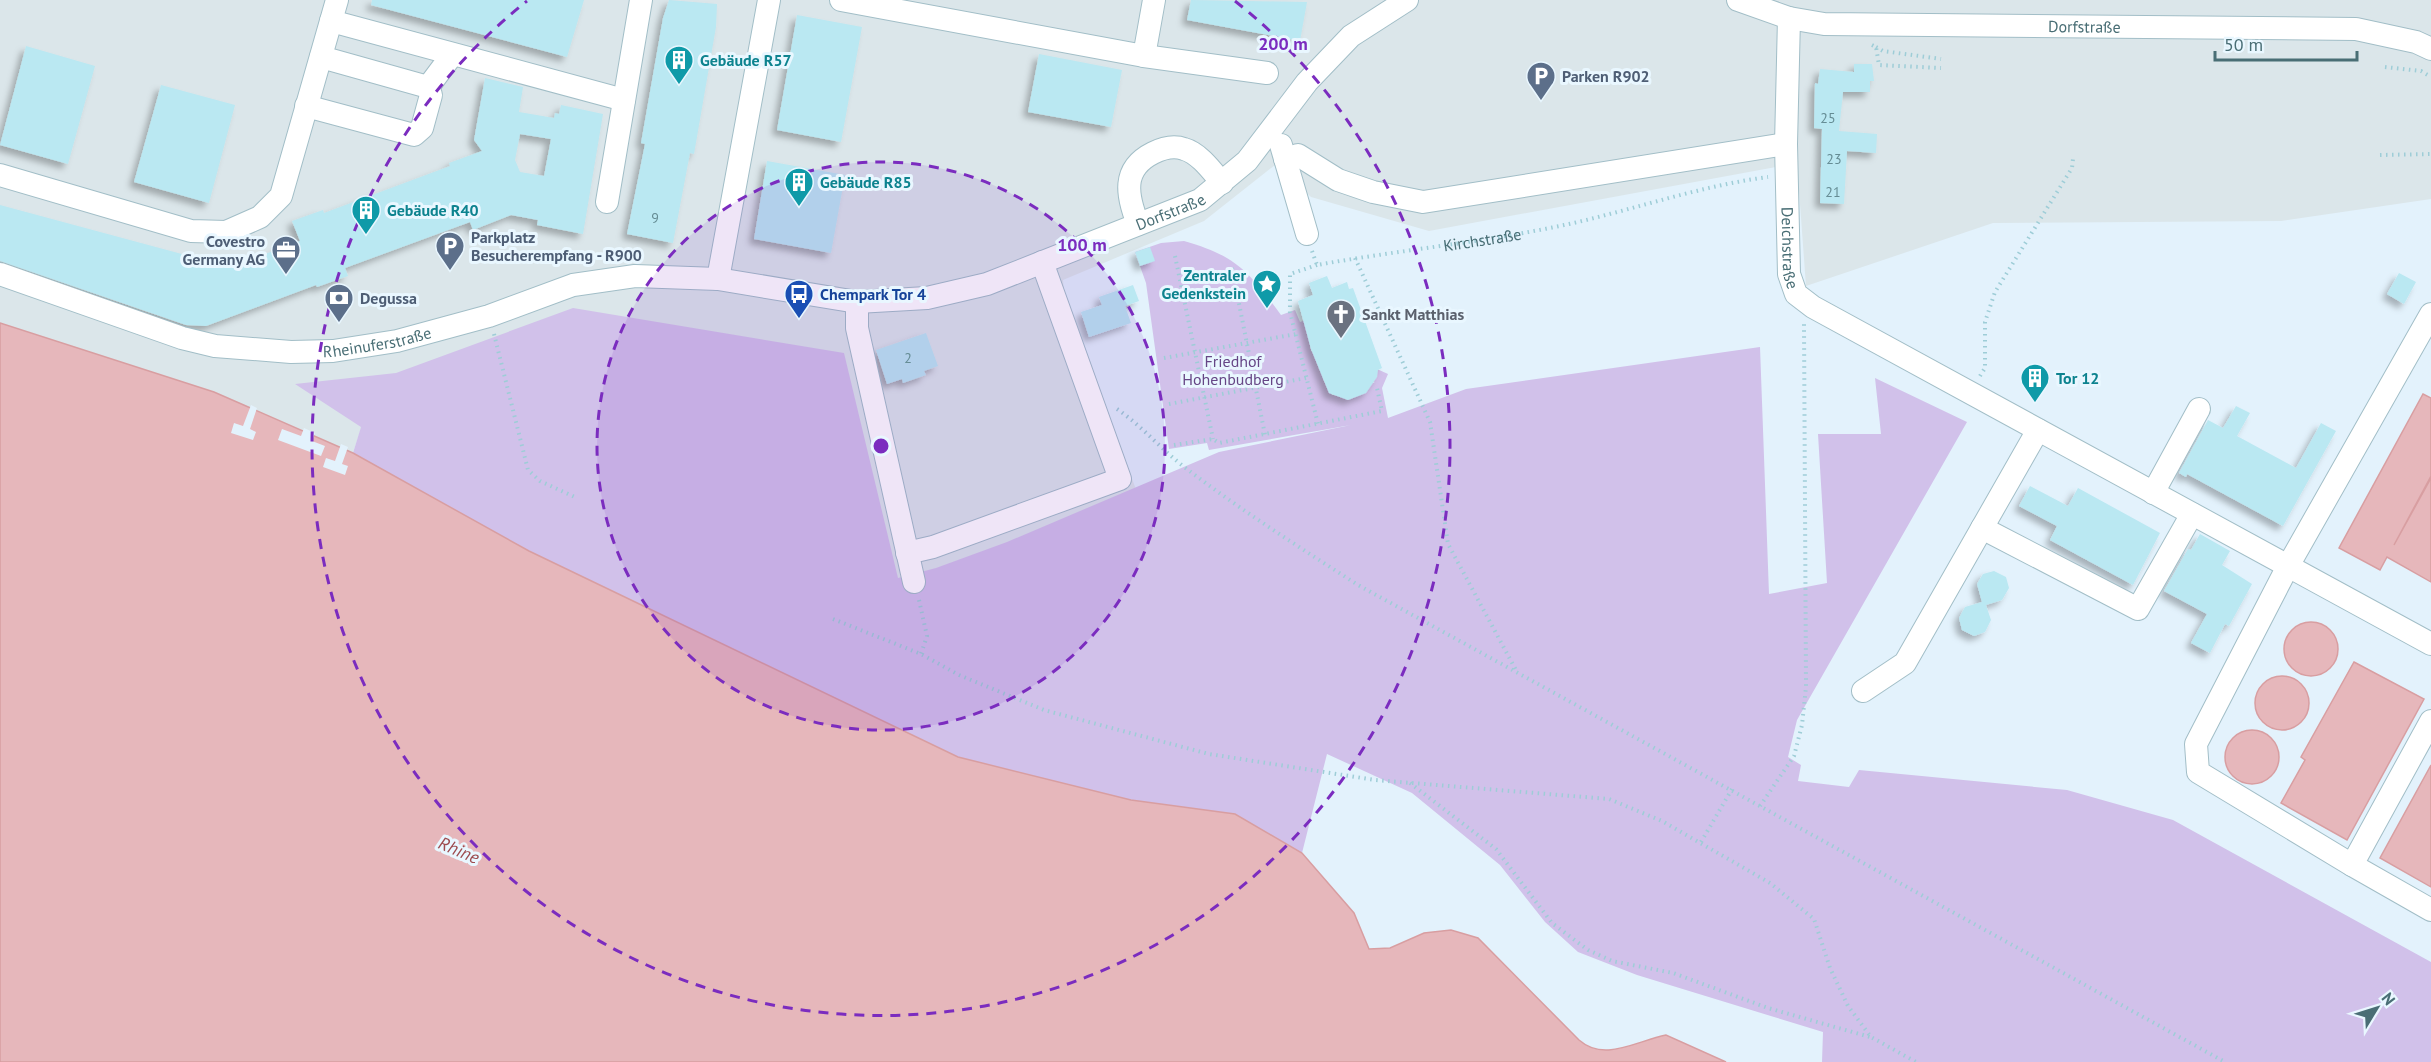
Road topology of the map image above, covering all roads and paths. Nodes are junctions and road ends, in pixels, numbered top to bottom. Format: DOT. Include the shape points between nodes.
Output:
graph roads {
  1 [pos="641,0"];
  2 [pos="769,0"];
  3 [pos="841,0"];
  4 [pos="1154,0"];
  5 [pos="1407,0"];
  6 [pos="1738,0"];
  7 [pos="334,10"];
  8 [pos="1789,18"];
  9 [pos="1865,26"];
  10 [pos="1876,47"];
  11 [pos="2431,49"];
  12 [pos="452,55"];
  13 [pos="1144,56"];
  14 [pos="321,57"];
  15 [pos="1941,59"];
  16 [pos="1941,68"];
  17 [pos="2385,68"];
  18 [pos="1267,73"];
  19 [pos="2431,77"];
  20 [pos="428,87"];
  21 [pos="624,100"];
  22 [pos="306,106"];
  23 [pos="1275,126"];
  24 [pos="1786,144"];
  25 [pos="2380,154"];
  26 [pos="2431,154"];
  27 [pos="1285,159"];
  28 [pos="2073,159"];
  29 [pos="0,175"];
  30 [pos="1787,176"];
  31 [pos="1221,183"];
  32 [pos="608,202"];
  33 [pos="1138,224"];
  34 [pos="1307,234"];
  35 [pos="1176,256"];
  36 [pos="1355,258"];
  37 [pos="1042,262"];
  38 [pos="1317,265"];
  39 [pos="1232,268"];
  40 [pos="0,274"];
  41 [pos="718,279"];
  42 [pos="759,285"];
  43 [pos="857,302"];
  44 [pos="1813,307"];
  45 [pos="2431,314"];
  46 [pos="489,316"];
  47 [pos="1296,334"];
  48 [pos="2424,342"];
  49 [pos="1247,343"];
  50 [pos="1195,352"];
  51 [pos="1164,358"];
  52 [pos="1306,378"];
  53 [pos="1256,388"];
  54 [pos="1377,388"];
  55 [pos="1971,392"];
  56 [pos="1204,397"];
  57 [pos="1169,404"];
  58 [pos="2199,409"];
  59 [pos="1096,413"];
  60 [pos="1317,424"];
  61 [pos="2038,430"];
  62 [pos="1265,435"];
  63 [pos="1213,439"];
  64 [pos="1174,445"];
  65 [pos="2153,493"];
  66 [pos="577,498"];
  67 [pos="2192,514"];
  68 [pos="1982,528"];
  69 [pos="907,553"];
  70 [pos="2288,566"];
  71 [pos="914,582"];
  72 [pos="833,619"];
  73 [pos="2431,644"];
  74 [pos="921,654"];
  75 [pos="1518,672"];
  76 [pos="1863,691"];
  77 [pos="2431,721"];
  78 [pos="1410,782"];
  79 [pos="1732,789"];
  80 [pos="1760,806"];
  81 [pos="1701,842"];
  82 [pos="2352,866"];
  83 [pos="2431,910"];
  84 [pos="1871,1037"];
  85 [pos="1916,1062"];
  86 [pos="2225,1062"];
  1 -- 21 [label="street"];
  2 -- 41 [label="street"];
  3 -- 13 [label="street"];
  4 -- 13 [label="street"];
  5 -- 23 [label="street, Dorfstraße" via="1351,36 1307,82"];
  6 -- 8 [label="street, Dorfstraße"];
  7 -- 12 [label="street"];
  7 -- 14 [label="street"];
  8 -- 9 [label="street, Dorfstraße"];
  8 -- 24 [label="street, Deichstraße"];
  9 -- 10 [label="path" via="1870,44"];
  9 -- 11 [label="street, Dorfstraße" via="2356,29"];
  10 -- 15 [label="path"];
  10 -- 16 [label="path" via="1879,65"];
  12 -- 20 [label="street"];
  12 -- 21 [label="street"];
  13 -- 18 [label="street"];
  14 -- 20 [label="street"];
  14 -- 22 [label="street"];
  17 -- 19 [label="path" via="2421,71"];
  20 -- 22 [label="street" via="431,95 422,128 414,135"];
  21 -- 32 [label="street"];
  22 -- 29 [label="street" via="281,196 260,217 226,232 191,231"];
  23 -- 27 [label="street"];
  23 -- 31 [label="street, Dorfstraße" via="1247,161"];
  24 -- 27 [label="street" via="1423,202 1338,180 1298,155"];
  24 -- 30 [label="street, Deichstraße"];
  25 -- 26 [label="path"];
  27 -- 34 [label="street"];
  28 -- 55 [label="path" via="2073,168 1995,292 1985,322 1985,368"];
  30 -- 36 [label="path, Kirchstraße" via="1725,183 1568,224"];
  30 -- 44 [label="street, Deichstraße" via="1789,274 1796,294"];
  31 -- 33 [label="street, Dorfstraße" via="1200,200"];
  31 -- 33 [label="street" via="1186,149 1170,147 1156,152 1133,168 1128,200"];
  33 -- 37 [label="street, Dorfstraße"];
  34 -- 38 [label="path"];
  35 -- 50 [label="path"];
  36 -- 38 [label="path, Kirchstraße"];
  36 -- 75 [label="path" via="1430,422 1448,544"];
  37 -- 43 [label="street, Dorfstraße" via="987,284 927,298"];
  37 -- 59 [label="street"];
  38 -- 47 [label="path, Kirchstraße" via="1290,274 1290,312"];
  39 -- 49 [label="path"];
  40 -- 46 [label="street, Rheinuferstraße" via="172,335 248,350 291,352 368,347"];
  41 -- 42 [label="street, Rheinuferstraße"];
  41 -- 46 [label="street, Rheinuferstraße" via="635,276 573,285"];
  42 -- 43 [label="street, Dorfstraße"];
  43 -- 69 [label="street" via="857,328"];
  44 -- 55 [label="street, Deichstraße"];
  44 -- 80 [label="path" via="1804,322 1803,355 1806,687 1802,725 1794,756"];
  45 -- 48 [label="street"];
  46 -- 66 [label="path" via="528,470 540,482"];
  47 -- 49 [label="path"];
  47 -- 52 [label="path"];
  48 -- 70 [label="street"];
  49 -- 50 [label="path"];
  49 -- 53 [label="path"];
  50 -- 51 [label="path"];
  50 -- 56 [label="path"];
  52 -- 53 [label="path"];
  52 -- 60 [label="path"];
  53 -- 56 [label="path"];
  53 -- 62 [label="path"];
  54 -- 60 [label="path" via="1382,411"];
  55 -- 61 [label="street, Deichstraße"];
  56 -- 57 [label="path"];
  56 -- 63 [label="path"];
  58 -- 65 [label="street"];
  59 -- 69 [label="street" via="1120,479"];
  59 -- 75 [label="path" via="1116,408 1137,422 1173,458 1241,509 1358,585"];
  60 -- 62 [label="path"];
  61 -- 65 [label="street, Deichstraße"];
  61 -- 68 [label="street"];
  62 -- 63 [label="path" via="1219,443"];
  63 -- 64 [label="path"];
  65 -- 67 [label="street, Deichstraße"];
  67 -- 68 [label="street" via="2138,609"];
  67 -- 70 [label="street, Deichstraße"];
  68 -- 76 [label="street" via="1905,663"];
  69 -- 71 [label="street"];
  70 -- 73 [label="street, Deichstraße"];
  70 -- 82 [label="street" via="2196,744 2198,772"];
  71 -- 74 [label="path" via="927,636"];
  72 -- 74 [label="path"];
  74 -- 78 [label="path" via="959,675 1044,710 1198,751 1375,780"];
  75 -- 79 [label="path"];
  77 -- 82 [label="street"];
  78 -- 81 [label="path" via="1609,799"];
  78 -- 84 [label="path" via="1496,849 1552,923 1612,961 1673,973 1768,1008"];
  79 -- 80 [label="path"];
  79 -- 81 [label="path"];
  80 -- 86 [label="path"];
  81 -- 84 [label="path" via="1770,883 1814,919 1848,1006"];
  82 -- 83 [label="street"];
  84 -- 85 [label="path"];
}
